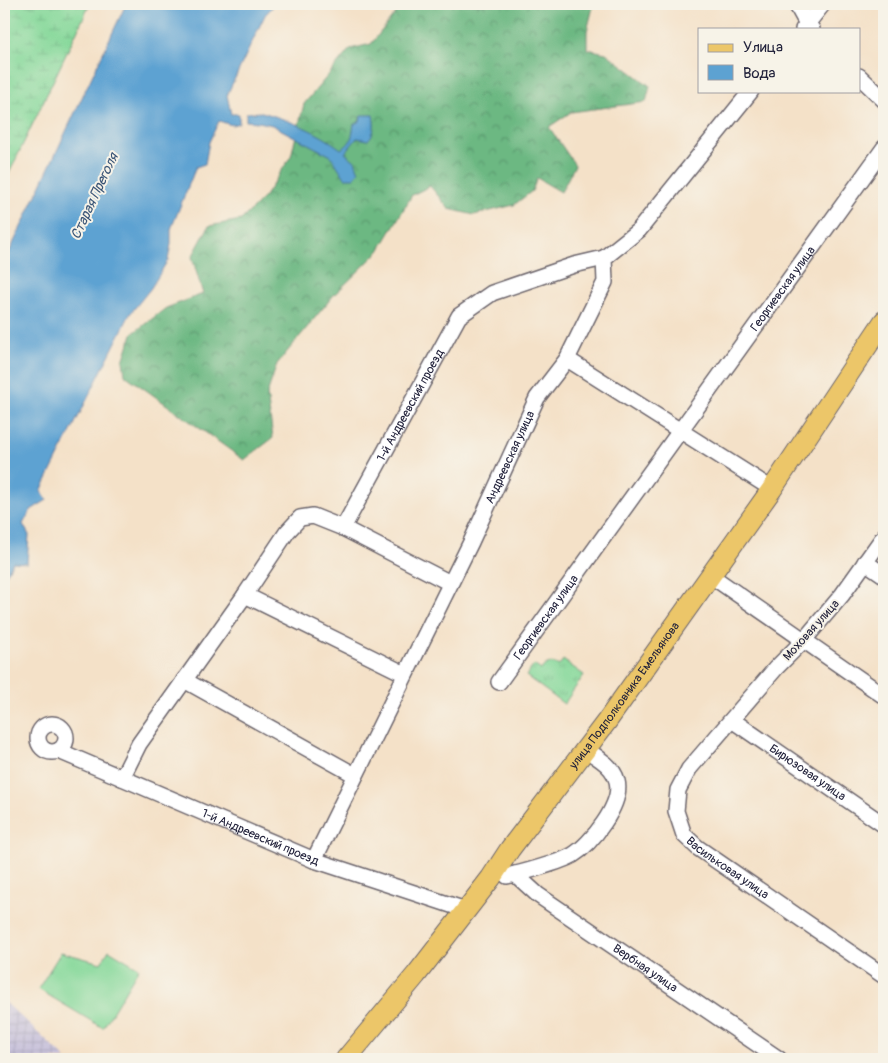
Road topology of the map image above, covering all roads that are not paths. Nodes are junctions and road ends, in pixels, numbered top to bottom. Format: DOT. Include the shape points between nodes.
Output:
graph roads {
  1 [pos="796,4"];
  2 [pos="824,4"];
  3 [pos="807,27"];
  4 [pos="860,77"];
  5 [pos="750,92"];
  6 [pos="884,100"];
  7 [pos="884,148"];
  8 [pos="604,258"];
  9 [pos="884,321"];
  10 [pos="567,359"];
  11 [pos="680,430"];
  12 [pos="772,489"];
  13 [pos="343,528"];
  14 [pos="884,536"];
  15 [pos="865,562"];
  16 [pos="710,575"];
  17 [pos="884,576"];
  18 [pos="450,583"];
  19 [pos="245,595"];
  20 [pos="804,640"];
  21 [pos="405,674"];
  22 [pos="184,680"];
  23 [pos="499,682"];
  24 [pos="884,696"];
  25 [pos="732,720"];
  26 [pos="585,750"];
  27 [pos="58,751"];
  28 [pos="355,775"];
  29 [pos="122,778"];
  30 [pos="884,825"];
  31 [pos="314,860"];
  32 [pos="515,874"];
  33 [pos="491,878"];
  34 [pos="466,910"];
  35 [pos="884,976"];
  36 [pos="346,1059"];
  37 [pos="779,1059"];
  1 -- 3 [label="street"];
  2 -- 3 [label="street"];
  4 -- 6 [label="street"];
  5 -- 8 [label="street" via="639,230"];
  7 -- 11 [label="street, Георгиевская улица"];
  8 -- 10 [label="street, Андреевская улица" via="606,282"];
  8 -- 13 [label="street, 1-й Андреевский проезд" via="492,293 459,316"];
  9 -- 12 [label="main road, улица Подполковника Емельянова"];
  10 -- 11 [label="street"];
  10 -- 18 [label="street, Андреевская улица" via="537,398"];
  11 -- 12 [label="street"];
  11 -- 23 [label="street, Георгиевская улица"];
  12 -- 16 [label="main road, улица Подполковника Емельянова"];
  13 -- 18 [label="street"];
  13 -- 19 [label="street" via="313,516 300,518"];
  14 -- 15 [label="street, Моховая улица"];
  15 -- 17 [label="street"];
  15 -- 20 [label="street, Моховая улица"];
  16 -- 20 [label="street"];
  16 -- 26 [label="main road, улица Подполковника Емельянова"];
  18 -- 21 [label="street, Андреевская улица"];
  19 -- 21 [label="street"];
  19 -- 22 [label="street"];
  20 -- 24 [label="street"];
  20 -- 25 [label="street, Моховая улица"];
  21 -- 28 [label="street, Андреевская улица"];
  22 -- 28 [label="street"];
  22 -- 29 [label="street" via="139,744"];
  25 -- 30 [label="street, Бирюзовая улица"];
  25 -- 35 [label="street, Васильковая улица" via="689,769 678,790 676,811 684,835 698,848"];
  26 -- 32 [label="street" via="608,766 617,781 617,798 607,818 589,842 572,856"];
  26 -- 33 [label="main road, улица Подполковника Емельянова"];
  27 -- 29 [label="street, 1-й Андреевский проезд"];
  28 -- 31 [label="street, Андреевская улица"];
  29 -- 31 [label="street, 1-й Андреевский проезд"];
  31 -- 34 [label="street, 1-й Андреевский проезд"];
  32 -- 33 [label="street"];
  32 -- 37 [label="street, Вербная улица" via="538,895"];
  33 -- 34 [label="main road, улица Подполковника Емельянова"];
  34 -- 36 [label="main road, улица Подполковника Емельянова"];
}
